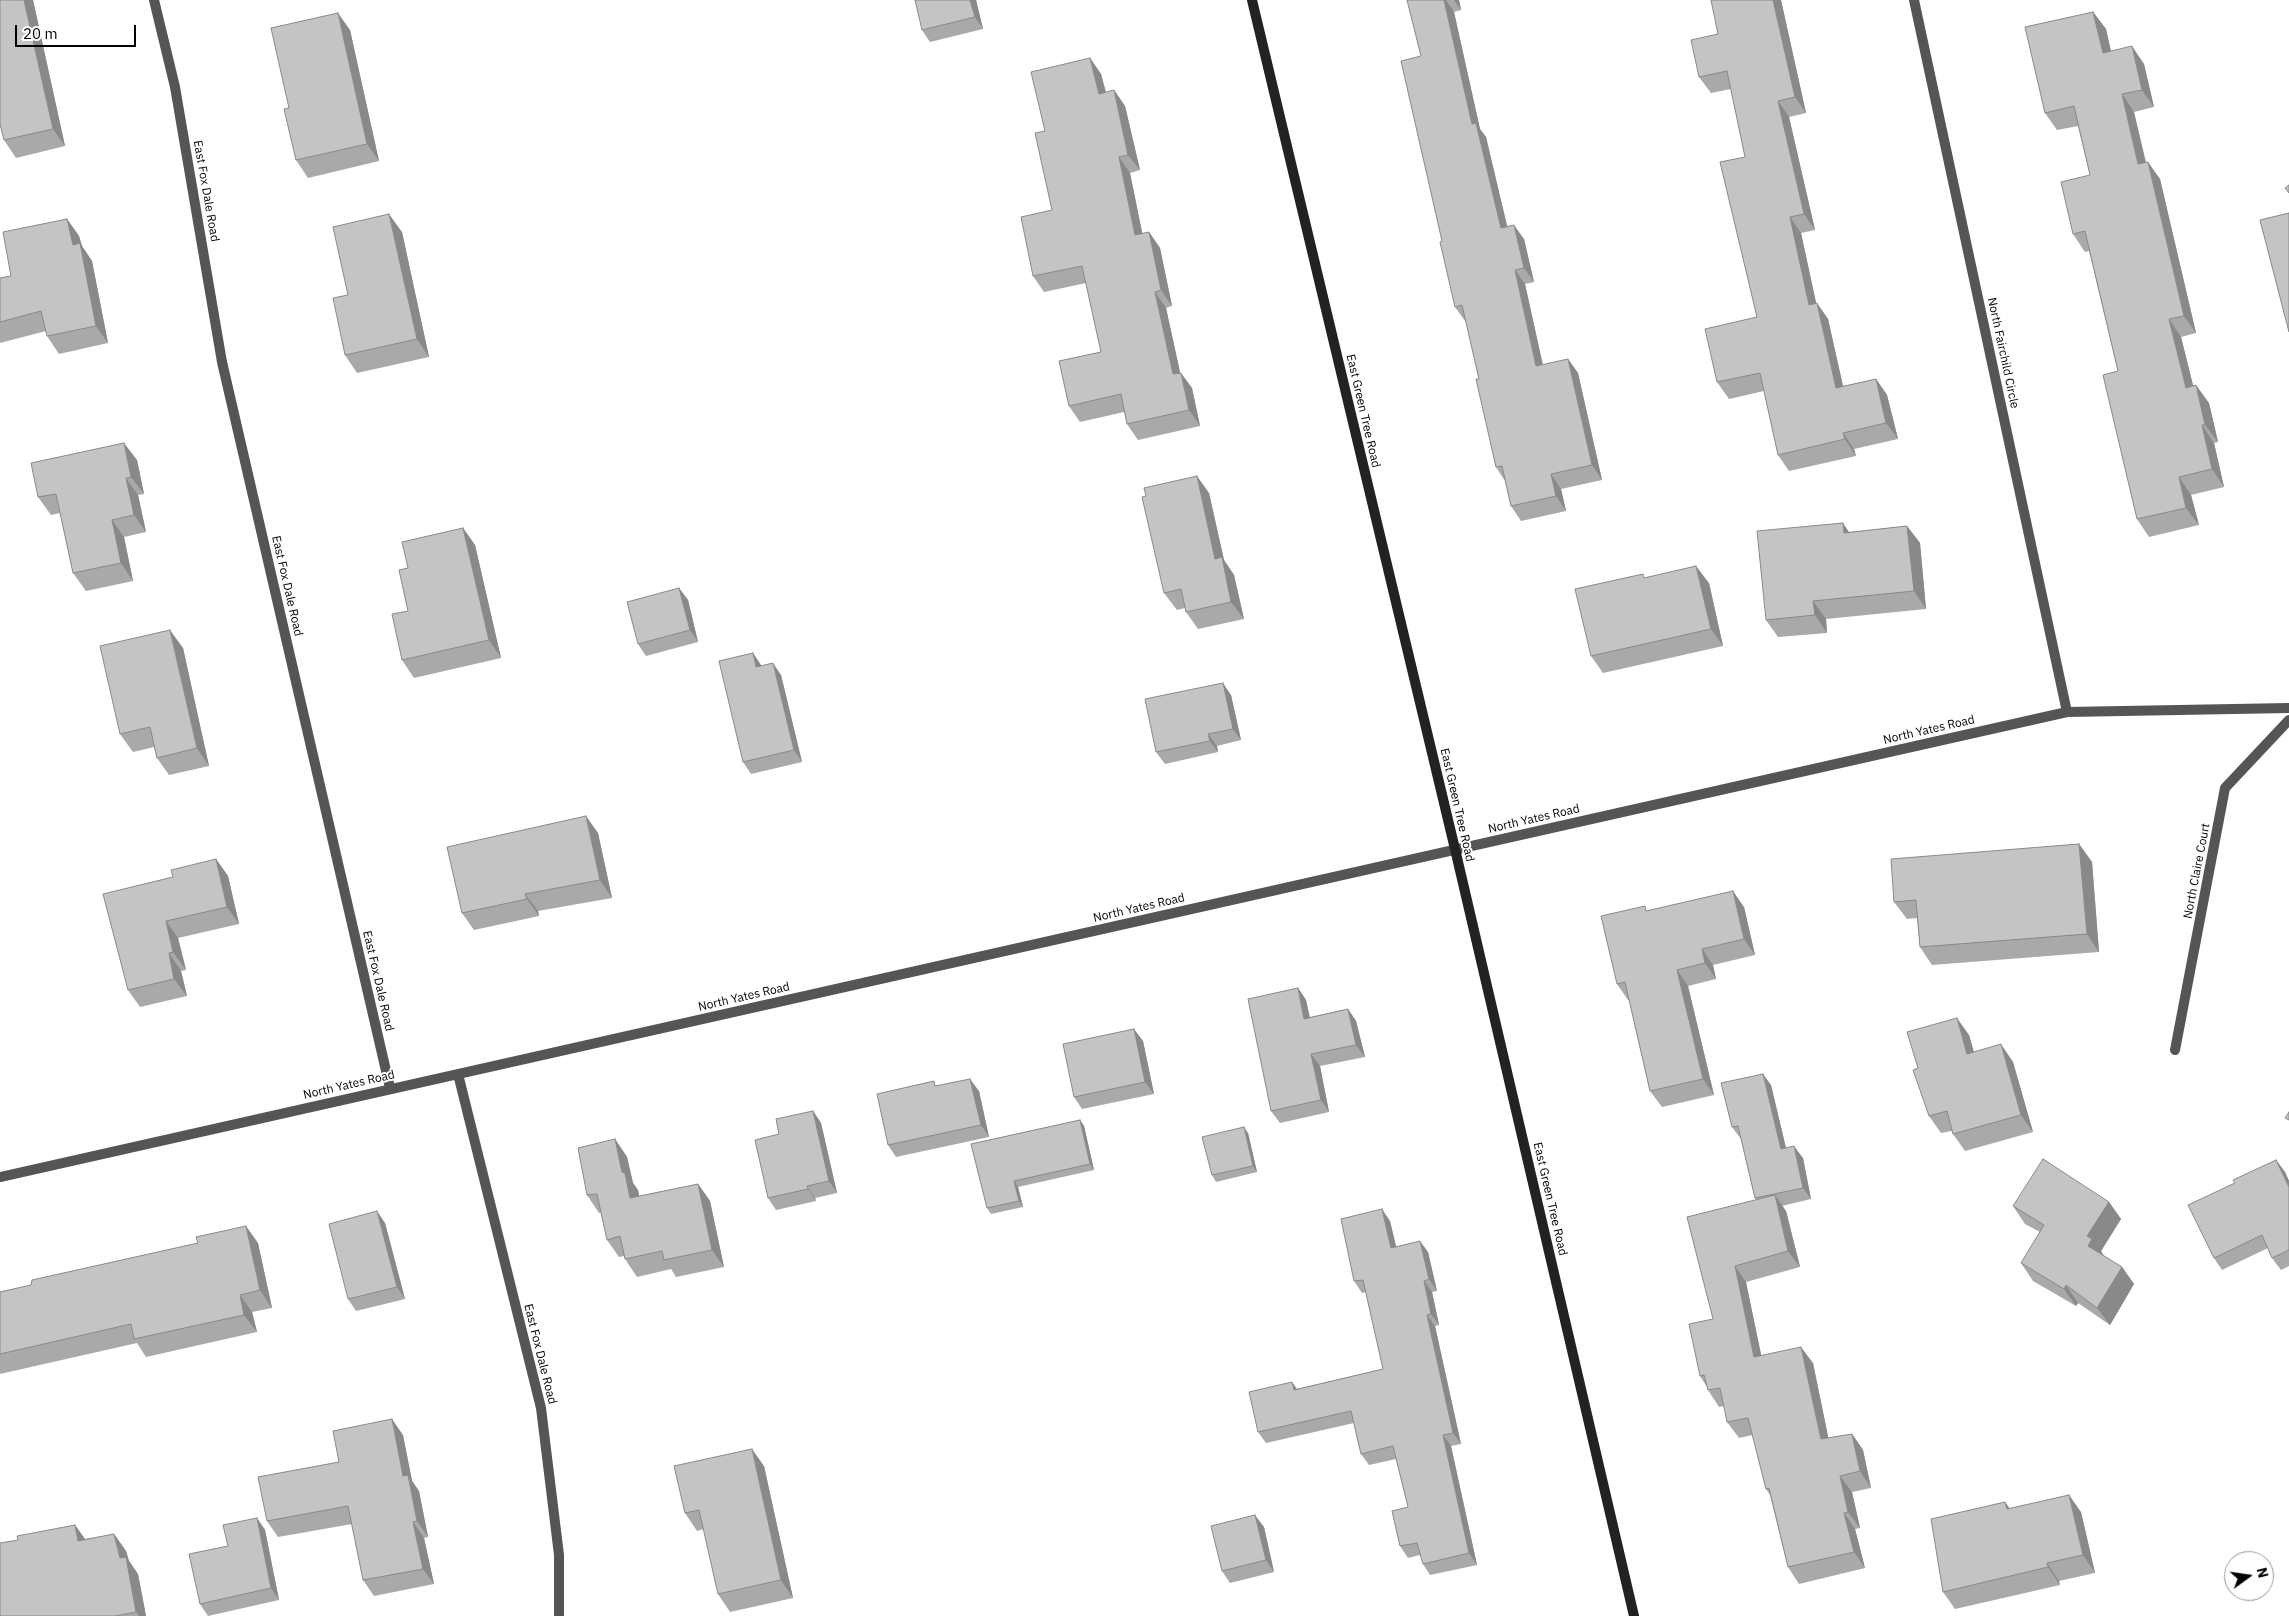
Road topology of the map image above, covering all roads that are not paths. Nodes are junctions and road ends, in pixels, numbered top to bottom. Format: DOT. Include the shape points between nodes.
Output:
graph roads {
  1 [pos="154,0"];
  2 [pos="1252,0"];
  3 [pos="1914,0"];
  4 [pos="2289,708"];
  5 [pos="2067,712"];
  6 [pos="2289,720"];
  7 [pos="1455,849"];
  8 [pos="2175,1050"];
  9 [pos="458,1074"];
  10 [pos="390,1088"];
  11 [pos="0,1177"];
  12 [pos="559,1616"];
  13 [pos="1634,1616"];
  1 -- 10 [label="street, East Fox Dale Road" via="175,87 222,362"];
  2 -- 7 [label="street, East Green Tree Road"];
  3 -- 5 [label="street, North Fairchild Circle"];
  4 -- 5 [label="street, North Yates Road"];
  5 -- 7 [label="street, North Yates Road"];
  6 -- 8 [label="street, North Claire Court" via="2225,788"];
  7 -- 9 [label="street, North Yates Road"];
  7 -- 13 [label="street, East Green Tree Road"];
  9 -- 10 [label="street, North Yates Road"];
  9 -- 12 [label="street, East Fox Dale Road" via="541,1408 559,1555"];
  10 -- 11 [label="street, North Yates Road"];
}
